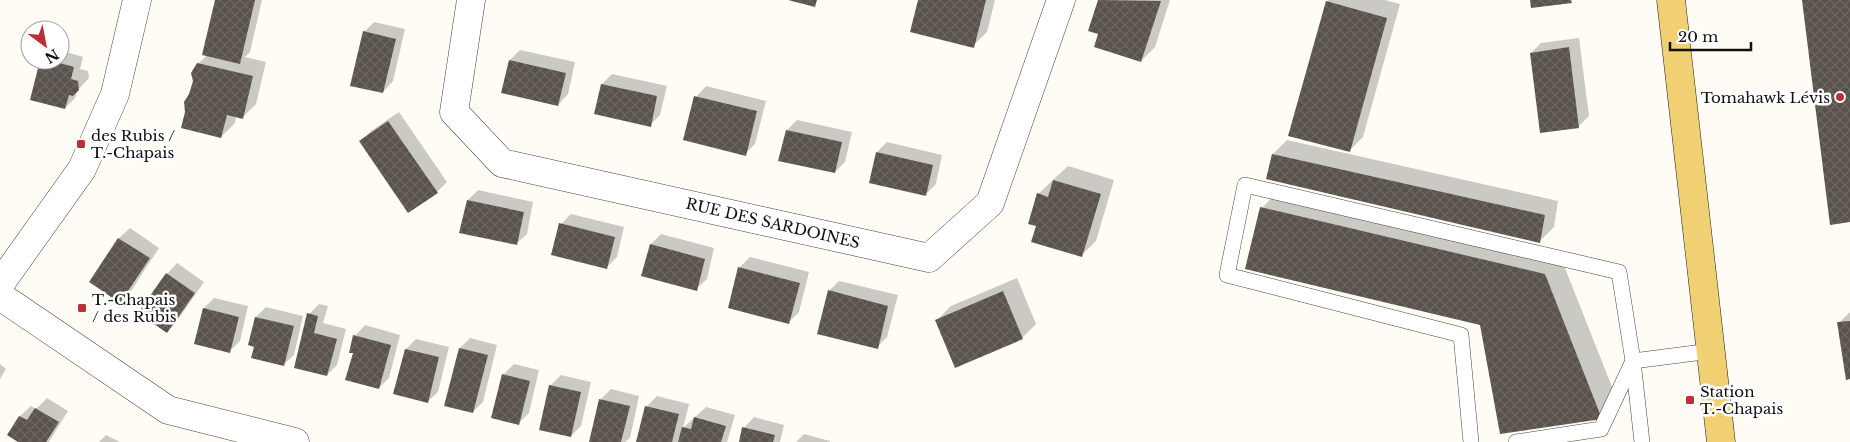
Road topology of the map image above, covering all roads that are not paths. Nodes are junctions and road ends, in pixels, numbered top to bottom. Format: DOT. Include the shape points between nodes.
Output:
graph roads {
  1 [pos="137,0"];
  2 [pos="1061,0"];
  3 [pos="1671,0"];
  4 [pos="464,2"];
  5 [pos="0,284"];
  6 [pos="0,296"];
  7 [pos="1711,351"];
  8 [pos="1634,361"];
  9 [pos="295,442"];
  10 [pos="1471,442"];
  11 [pos="1516,442"];
  12 [pos="1642,442"];
  13 [pos="1721,442"];
  1 -- 5 [label="street" via="115,94 82,169"];
  2 -- 4 [label="street, RUE DES SARDOINES" via="990,203 929,258 502,163 454,112"];
  3 -- 7 [label="main road"];
  6 -- 9 [label="street" via="168,410"];
  7 -- 8 [label="lane"];
  7 -- 13 [label="main road"];
  8 -- 10 [label="lane" via="1619,272 1245,185 1227,275 1461,335"];
  8 -- 11 [label="lane" via="1601,429"];
  8 -- 12 [label="lane"];
}
